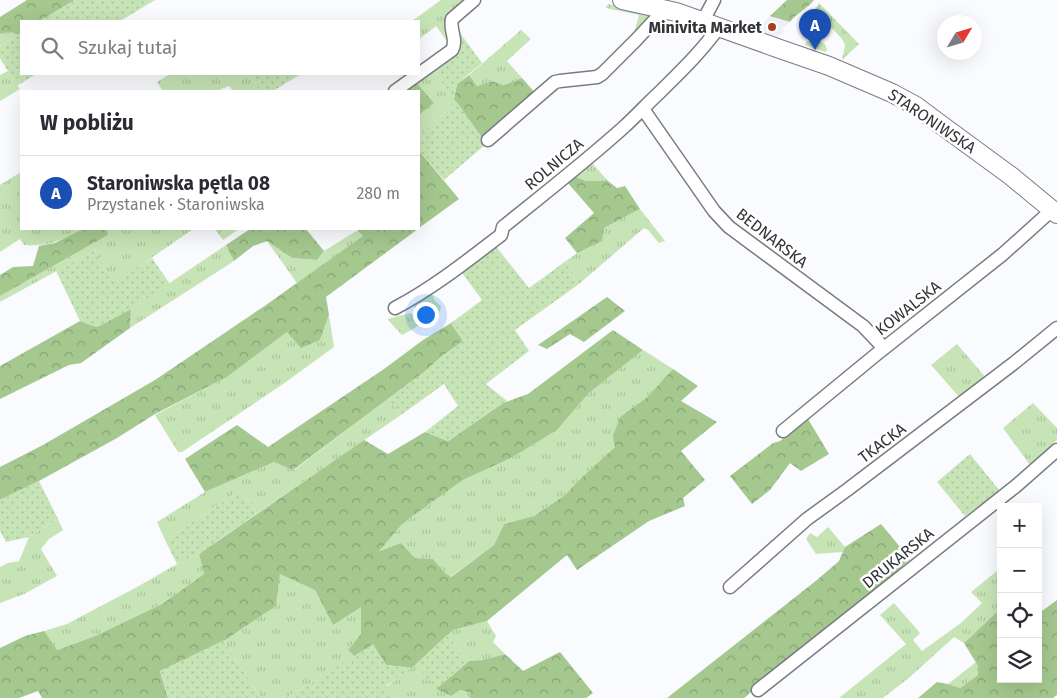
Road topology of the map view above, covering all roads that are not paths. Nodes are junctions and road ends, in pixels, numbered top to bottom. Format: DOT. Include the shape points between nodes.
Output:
graph roads {
  1 [pos="474,0"];
  2 [pos="622,0"];
  3 [pos="714,0"];
  4 [pos="665,9"];
  5 [pos="703,21"];
  6 [pos="720,27"];
  7 [pos="420,73"];
  8 [pos="417,75"];
  9 [pos="396,90"];
  10 [pos="643,109"];
  11 [pos="488,140"];
  12 [pos="1055,212"];
  13 [pos="395,308"];
  14 [pos="1057,328"];
  15 [pos="884,348"];
  16 [pos="783,431"];
  17 [pos="1057,450"];
  18 [pos="730,587"];
  19 [pos="758,690"];
  1 -- 7 [label="street" via="452,19 452,50"];
  2 -- 4 [label="street, STARONIWSKA"];
  3 -- 5 [label="street"];
  4 -- 5 [label="street, STARONIWSKA"];
  4 -- 11 [label="street" via="602,74 555,82"];
  5 -- 6 [label="street, STARONIWSKA"];
  6 -- 10 [label="street, ROLNICZA" via="686,67"];
  6 -- 12 [label="street, STARONIWSKA" via="829,66 916,106"];
  8 -- 9 [label="street"];
  10 -- 13 [label="street, ROLNICZA" via="504,227 501,235 449,274"];
  10 -- 15 [label="street, BEDNARSKA" via="714,211 729,227 863,326"];
  12 -- 15 [label="street, KOWALSKA"];
  14 -- 18 [label="street, TKACKA" via="1014,364 807,519"];
  15 -- 16 [label="street, KOWALSKA"];
  17 -- 19 [label="street, DRUKARSKA"];
}
